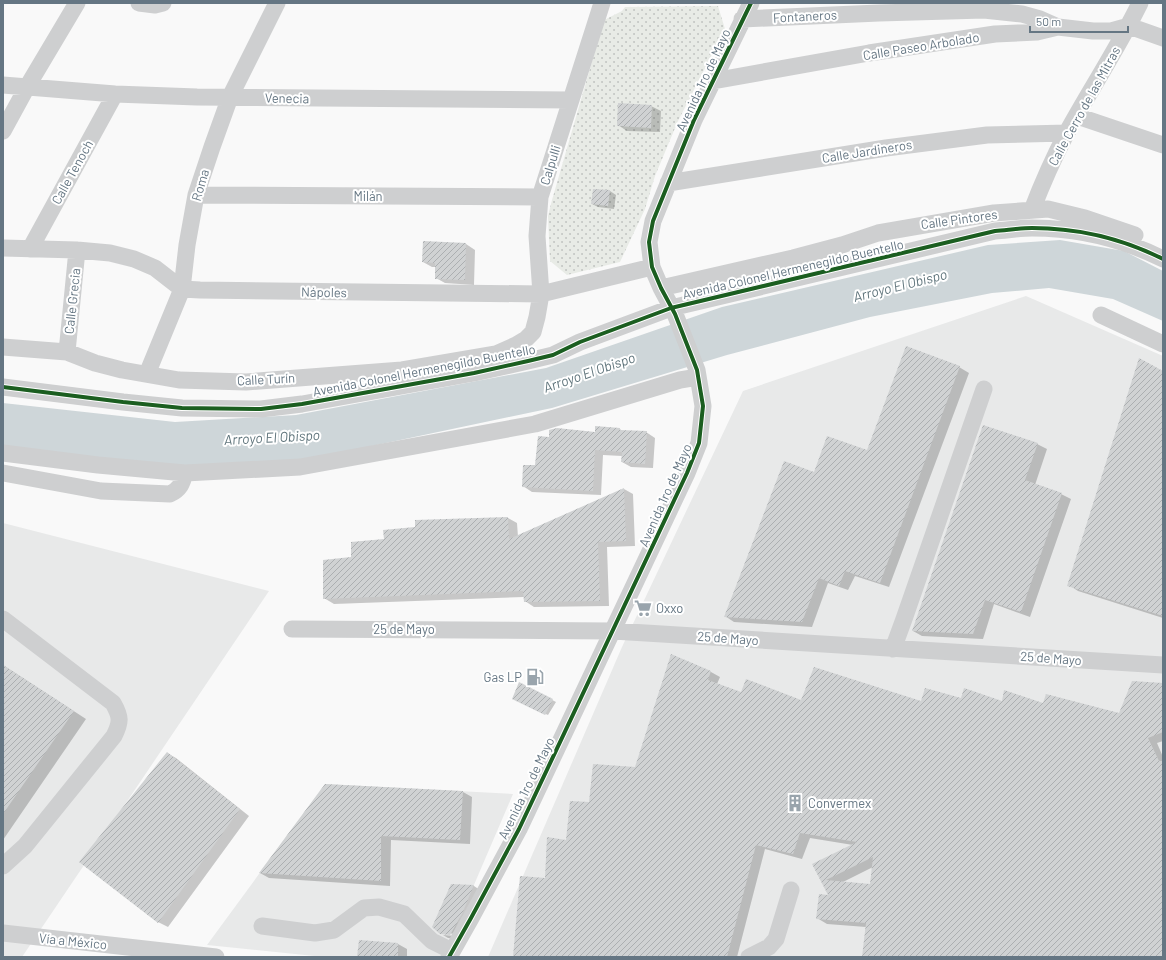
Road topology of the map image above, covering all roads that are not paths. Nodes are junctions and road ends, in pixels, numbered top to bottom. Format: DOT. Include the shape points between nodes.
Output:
graph roads {
  1 [pos="78,3"];
  2 [pos="139,3"];
  3 [pos="277,3"];
  4 [pos="602,3"];
  5 [pos="751,3"];
  6 [pos="1140,3"];
  7 [pos="162,4"];
  8 [pos="742,19"];
  9 [pos="1129,26"];
  10 [pos="1058,27"];
  11 [pos="1163,38"];
  12 [pos="713,81"];
  13 [pos="3,85"];
  14 [pos="28,87"];
  15 [pos="115,94"];
  16 [pos="230,97"];
  17 [pos="571,100"];
  18 [pos="1077,116"];
  19 [pos="3,131"];
  20 [pos="1067,133"];
  21 [pos="1163,145"];
  22 [pos="668,183"];
  23 [pos="196,195"];
  24 [pos="540,197"];
  25 [pos="1032,210"];
  26 [pos="1163,246"];
  27 [pos="3,248"];
  28 [pos="30,249"];
  29 [pos="77,250"];
  30 [pos="1163,259"];
  31 [pos="652,267"];
  32 [pos="661,288"];
  33 [pos="182,289"];
  34 [pos="541,294"];
  35 [pos="673,311"];
  36 [pos="1101,315"];
  37 [pos="533,332"];
  38 [pos="1163,344"];
  39 [pos="3,348"];
  40 [pos="67,352"];
  41 [pos="147,374"];
  42 [pos="697,374"];
  43 [pos="3,387"];
  44 [pos="984,389"];
  45 [pos="3,453"];
  46 [pos="3,473"];
  47 [pos="185,473"];
  48 [pos="3,619"];
  49 [pos="292,628"];
  50 [pos="613,631"];
  51 [pos="893,649"];
  52 [pos="1163,665"];
  53 [pos="3,866"];
  54 [pos="791,890"];
  55 [pos="262,926"];
  56 [pos="3,933"];
  57 [pos="450,954"];
  58 [pos="216,957"];
  59 [pos="749,957"];
  1 -- 14 [label="street"];
  2 -- 7 [label="street"];
  3 -- 16 [label="street, Roma"];
  4 -- 17 [label="street, Calpulli"];
  5 -- 8 [label="street, Avenida 1ro de Mayo"];
  6 -- 9 [label="street, Calle Cerro de las Mitras"];
  8 -- 10 [label="street, Fontaneros" via="984,10 1022,14"];
  8 -- 12 [label="street, Avenida 1ro de Mayo"];
  9 -- 10 [label="street, Calle Paseo Arbolado" via="1111,31"];
  9 -- 11 [label="street"];
  9 -- 18 [label="street, Calle Cerro de las Mitras"];
  10 -- 12 [label="street, Calle Paseo Arbolado" via="1037,32 995,34 877,52"];
  12 -- 22 [label="street, Avenida 1ro de Mayo"];
  13 -- 14 [label="street, Venecia"];
  14 -- 15 [label="street, Venecia"];
  14 -- 19 [label="street"];
  15 -- 16 [label="street, Venecia"];
  15 -- 28 [label="street, Calle Tenoch"];
  16 -- 17 [label="street, Venecia"];
  16 -- 23 [label="street, Roma"];
  17 -- 24 [label="street, Calpulli"];
  18 -- 20 [label="street, Calle Cerro de las Mitras"];
  18 -- 21 [label="street"];
  20 -- 22 [label="street, Calle Jardineros" via="987,135 886,148"];
  20 -- 25 [label="street, Calle Cerro de las Mitras"];
  22 -- 31 [label="street, Avenida 1ro de Mayo" via="653,221 649,242"];
  23 -- 24 [label="street, Milán"];
  23 -- 33 [label="street, Roma"];
  24 -- 34 [label="street, Calpulli" via="537,236"];
  25 -- 26 [label="street, Calle Pintores" via="1080,216"];
  25 -- 32 [label="street, Calle Pintores" via="918,225 878,233 793,258"];
  27 -- 28 [label="street"];
  28 -- 29 [label="street"];
  29 -- 33 [label="street" via="110,253 134,259 155,268"];
  29 -- 40 [label="street, Calle Grecia"];
  30 -- 35 [label="street, Avenida Colonel Hermenegildo Buentello" via="1124,242 1069,230 1032,228 996,231"];
  31 -- 32 [label="street, Avenida 1ro de Mayo"];
  31 -- 34 [label="street, Nápoles"];
  32 -- 35 [label="street, Avenida 1ro de Mayo"];
  33 -- 34 [label="street, Nápoles"];
  33 -- 41 [label="street, Roma"];
  34 -- 37 [label="street, Calpulli"];
  35 -- 42 [label="street, Avenida 1ro de Mayo"];
  35 -- 43 [label="street, Avenida Colonel Hermenegildo Buentello" via="528,361 302,404 260,409 182,408"];
  36 -- 38 [label="street"];
  37 -- 41 [label="street, Calle Turín" via="516,345 496,354 402,370 246,382 179,380"];
  39 -- 40 [label="street, Calle Turín"];
  40 -- 41 [label="street, Calle Turín" via="95,363"];
  42 -- 47 [label="street" via="536,424 300,467"];
  42 -- 50 [label="street, Avenida 1ro de Mayo" via="703,406 699,443"];
  44 -- 51 [label="street"];
  45 -- 47 [label="street" via="98,466"];
  46 -- 47 [label="street" via="101,491 170,494 182,485"];
  48 -- 53 [label="street" via="113,703 120,719 114,736 25,846"];
  49 -- 50 [label="street, 25 de Mayo"];
  50 -- 51 [label="street, 25 de Mayo"];
  50 -- 57 [label="street, Avenida 1ro de Mayo" via="518,829"];
  51 -- 52 [label="street, 25 de Mayo"];
  54 -- 59 [label="street" via="776,939 769,947"];
  55 -- 57 [label="street" via="315,933 334,930 364,908 379,907 404,914 432,942"];
  56 -- 58 [label="street, Vía a México"];
}
